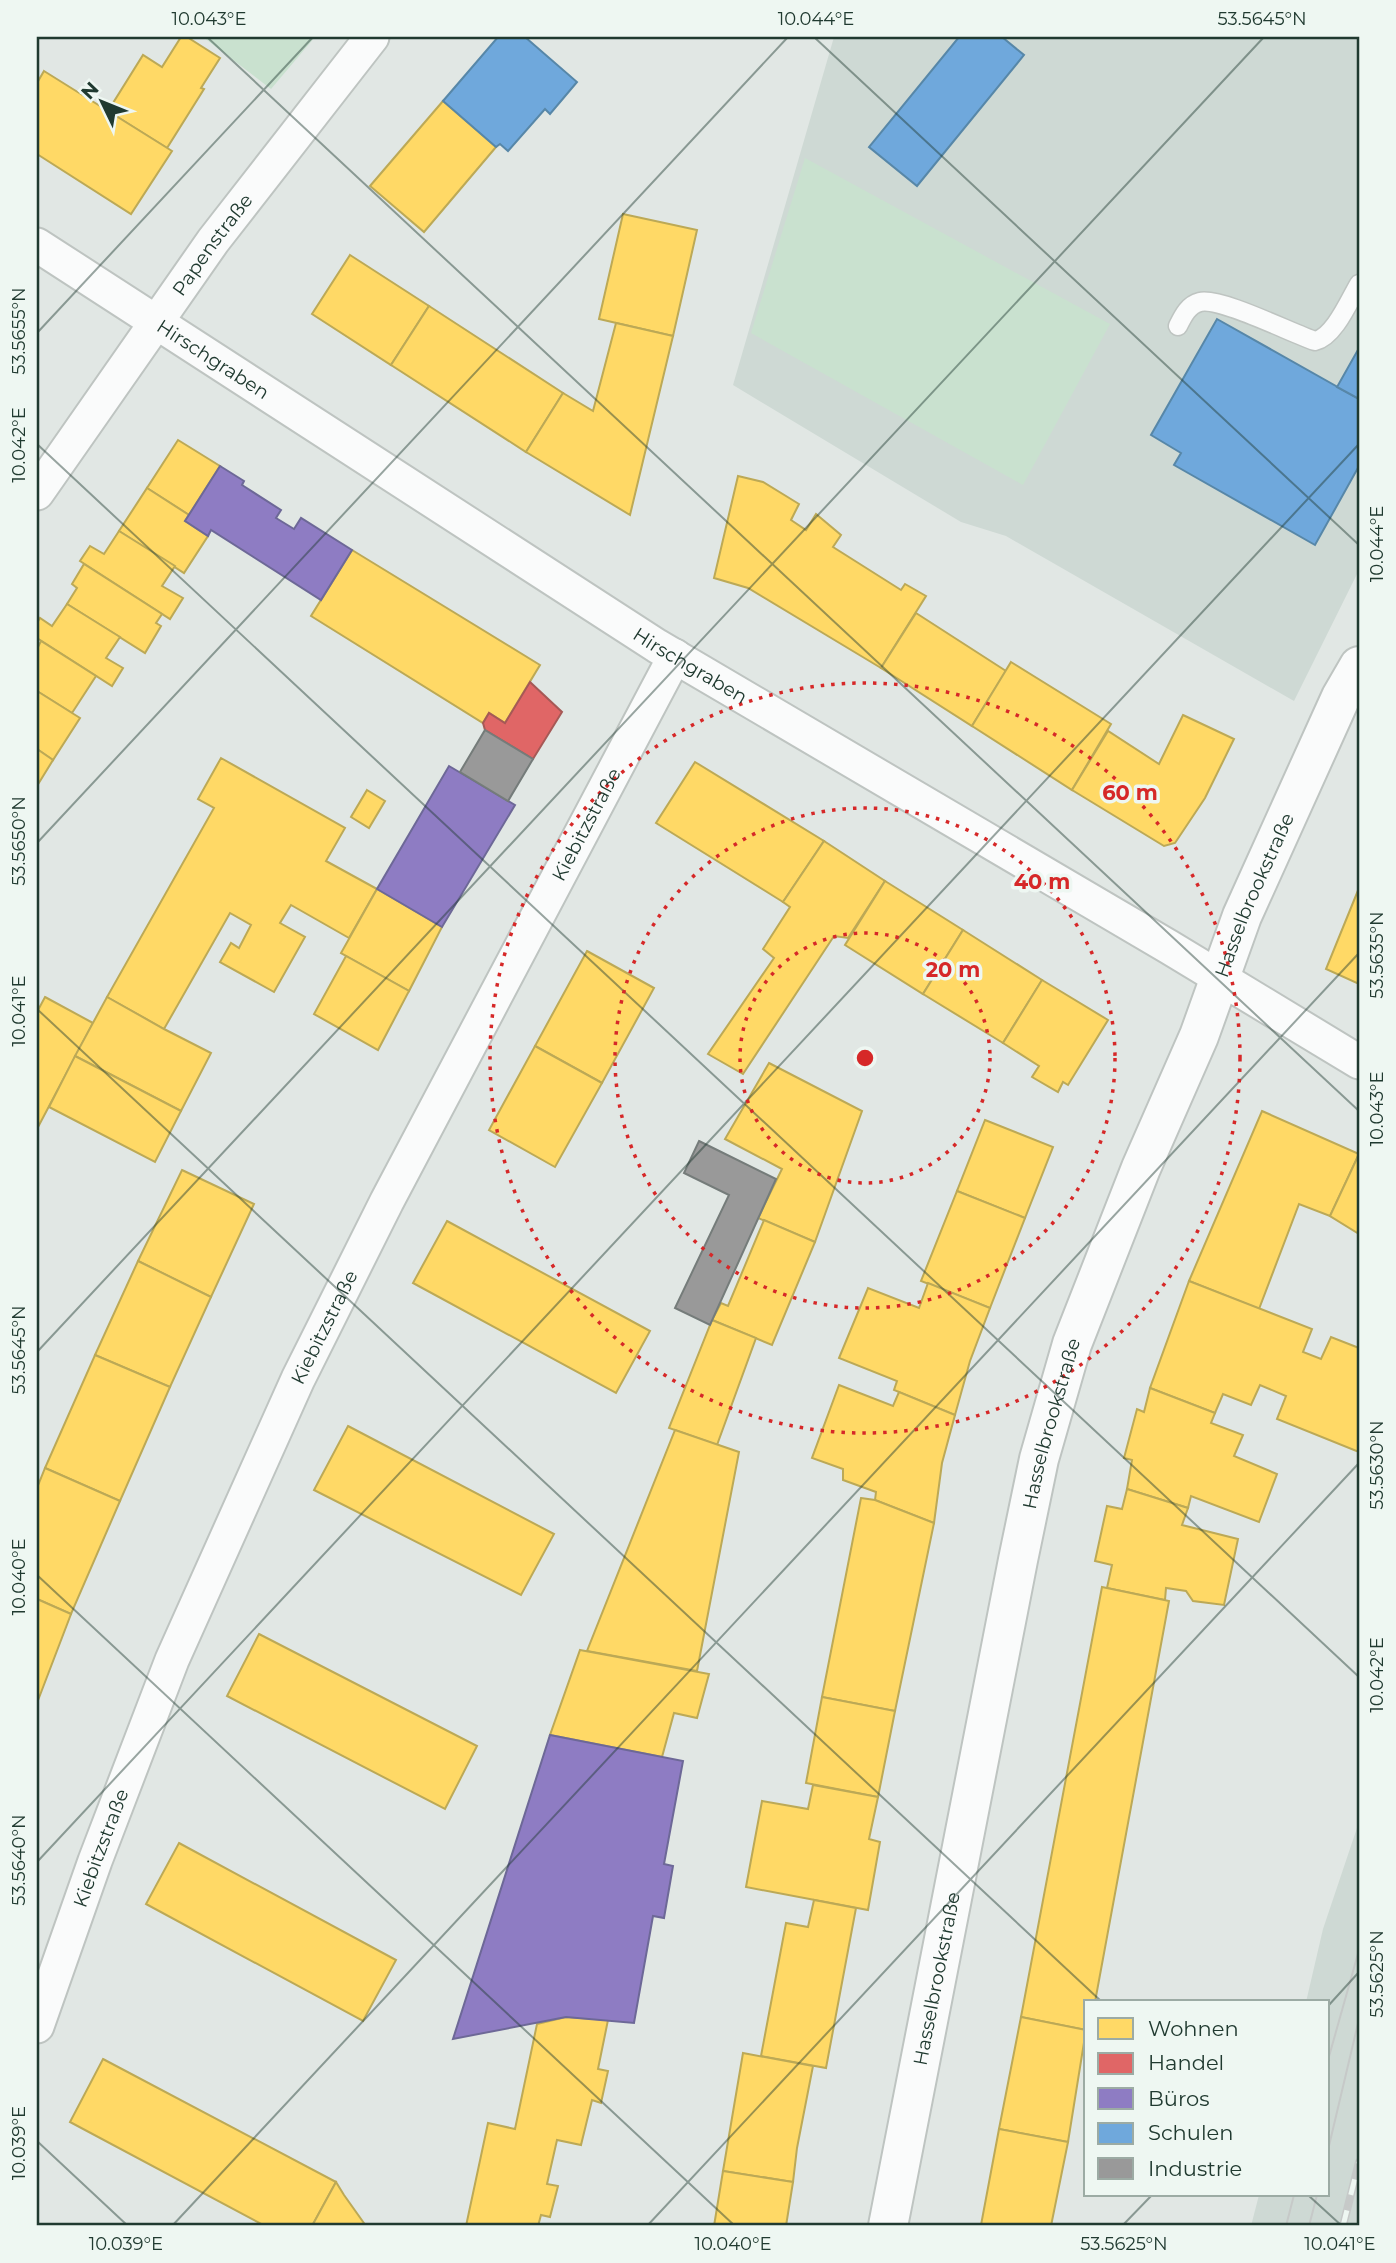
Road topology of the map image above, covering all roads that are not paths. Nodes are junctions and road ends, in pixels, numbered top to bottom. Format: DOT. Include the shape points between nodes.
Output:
graph roads {
  1 [pos="372,37"];
  2 [pos="37,245"];
  3 [pos="1359,284"];
  4 [pos="156,321"];
  5 [pos="1178,326"];
  6 [pos="37,493"];
  7 [pos="675,656"];
  8 [pos="1359,666"];
  9 [pos="1219,977"];
  10 [pos="1359,1062"];
  11 [pos="37,2026"];
  12 [pos="888,2226"];
  1 -- 4 [label="street, Papenstraße"];
  2 -- 4 [label="street, Hirschgraben"];
  3 -- 5 [label="lane" via="1324,339 1315,341 1228,305 1203,301 1184,313"];
  4 -- 6 [label="street, Papenstraße"];
  4 -- 7 [label="street, Hirschgraben"];
  7 -- 9 [label="street, Hirschgraben"];
  7 -- 11 [label="street, Kiebitzstraße" via="298,1379 172,1660"];
  8 -- 9 [label="street, Hasselbrookstraße" via="1242,916"];
  9 -- 10 [label="street, Hirschgraben"];
  9 -- 12 [label="street, Hasselbrookstraße" via="1201,1033 1141,1168 1072,1344 1039,1459"];
}
